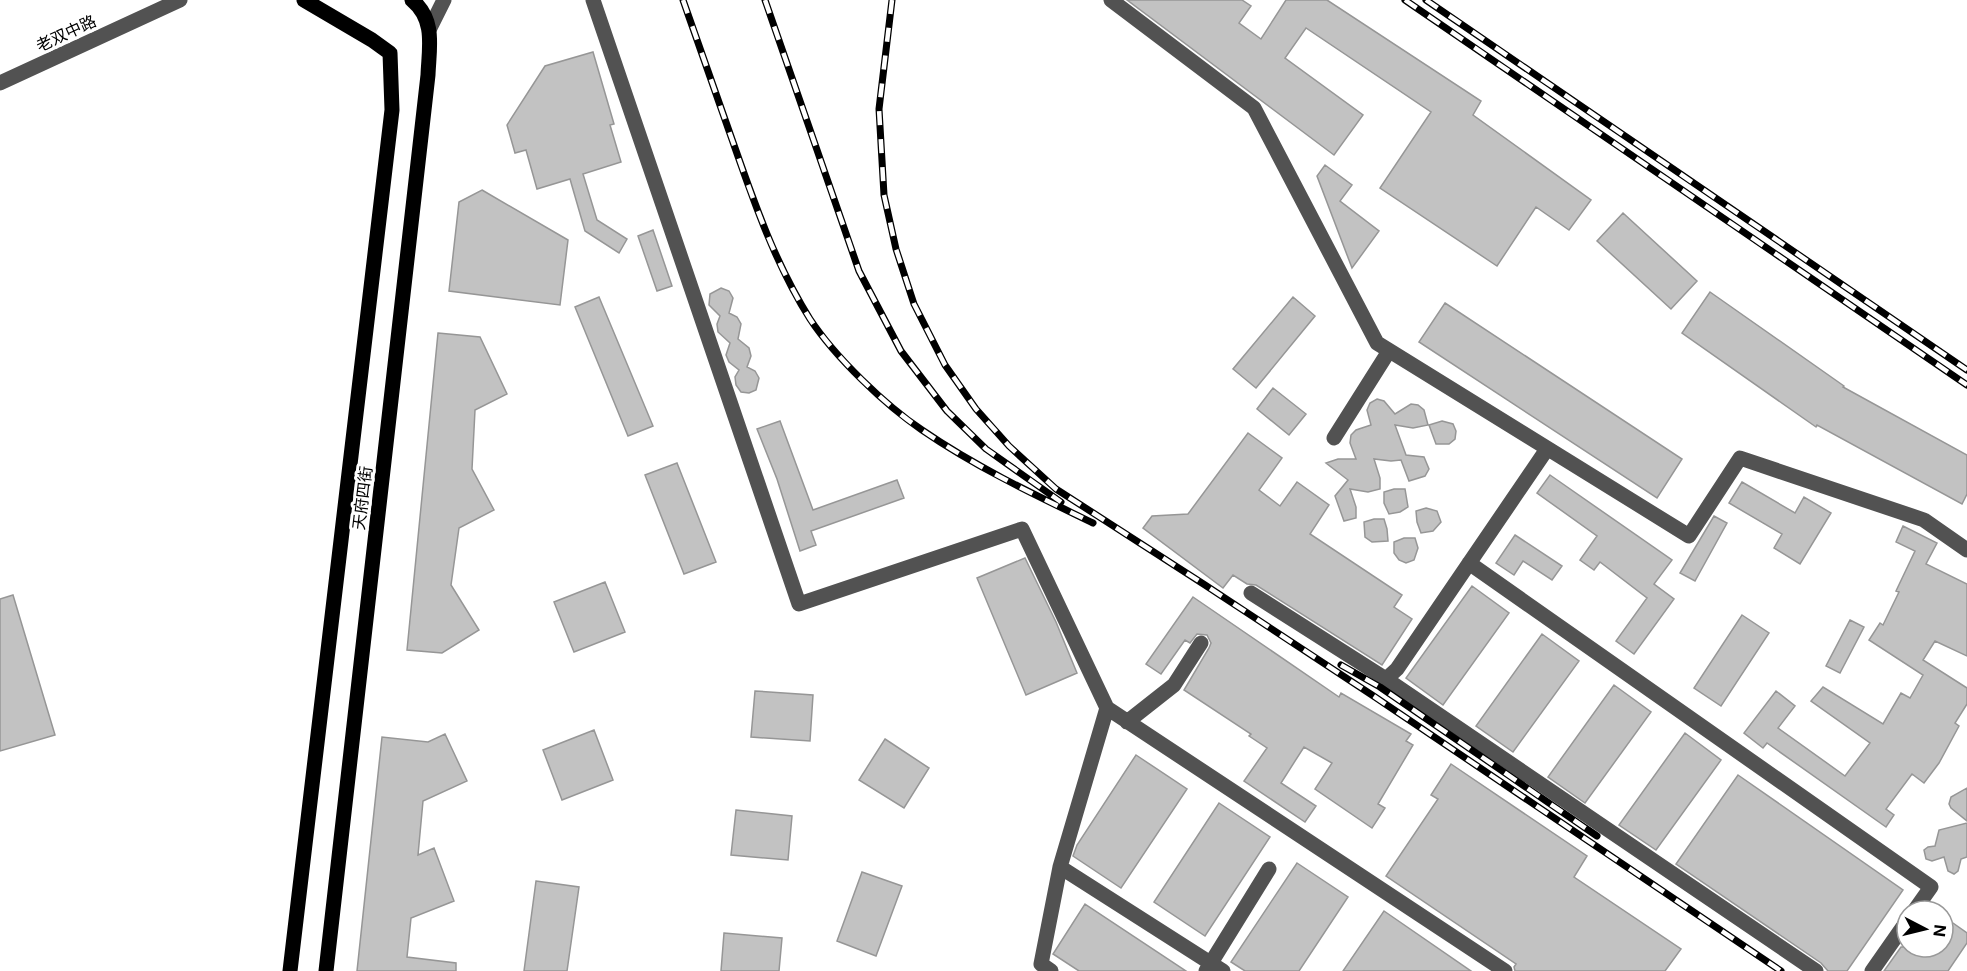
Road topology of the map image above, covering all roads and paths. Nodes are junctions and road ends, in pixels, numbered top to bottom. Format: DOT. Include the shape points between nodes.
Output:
graph roads {
  1 [pos="180,0"];
  2 [pos="304,0"];
  3 [pos="412,0"];
  4 [pos="444,0"];
  5 [pos="593,0"];
  6 [pos="1111,0"];
  7 [pos="430,28"];
  8 [pos="0,83"];
  9 [pos="1389,351"];
  10 [pos="1334,438"];
  11 [pos="1547,448"];
  12 [pos="1967,550"];
  13 [pos="1469,563"];
  14 [pos="1251,593"];
  15 [pos="1202,643"];
  16 [pos="1386,679"];
  17 [pos="1107,708"];
  18 [pos="1127,722"];
  19 [pos="1060,867"];
  20 [pos="1269,868"];
  21 [pos="1922,899"];
  22 [pos="1895,938"];
  23 [pos="1213,968"];
  24 [pos="290,971"];
  25 [pos="326,971"];
  26 [pos="1051,971"];
  27 [pos="1505,971"];
  28 [pos="1816,971"];
  29 [pos="1872,971"];
  1 -- 8 [label="street, 老双中路"];
  2 -- 24 [label="main road, 天府四街" via="390,53 392,110"];
  3 -- 7 [label="main road"];
  4 -- 7 [label="street"];
  5 -- 17 [label="street" via="799,604 1022,529"];
  6 -- 9 [label="street" via="1254,108 1377,343"];
  7 -- 25 [label="main road, 天府四街" via="428,75"];
  9 -- 10 [label="street"];
  9 -- 11 [label="street"];
  11 -- 12 [label="street" via="1689,536 1740,458 1924,520"];
  11 -- 13 [label="street"];
  13 -- 16 [label="street" via="1397,669"];
  13 -- 21 [label="street" via="1930,887"];
  14 -- 16 [label="street"];
  15 -- 18 [label="street" via="1174,685"];
  16 -- 28 [label="street"];
  17 -- 18 [label="street"];
  17 -- 19 [label="street"];
  18 -- 27 [label="street"];
  19 -- 23 [label="street"];
  19 -- 26 [label="street" via="1041,964"];
  20 -- 23 [label="street"];
  22 -- 29 [label="street"];
}
